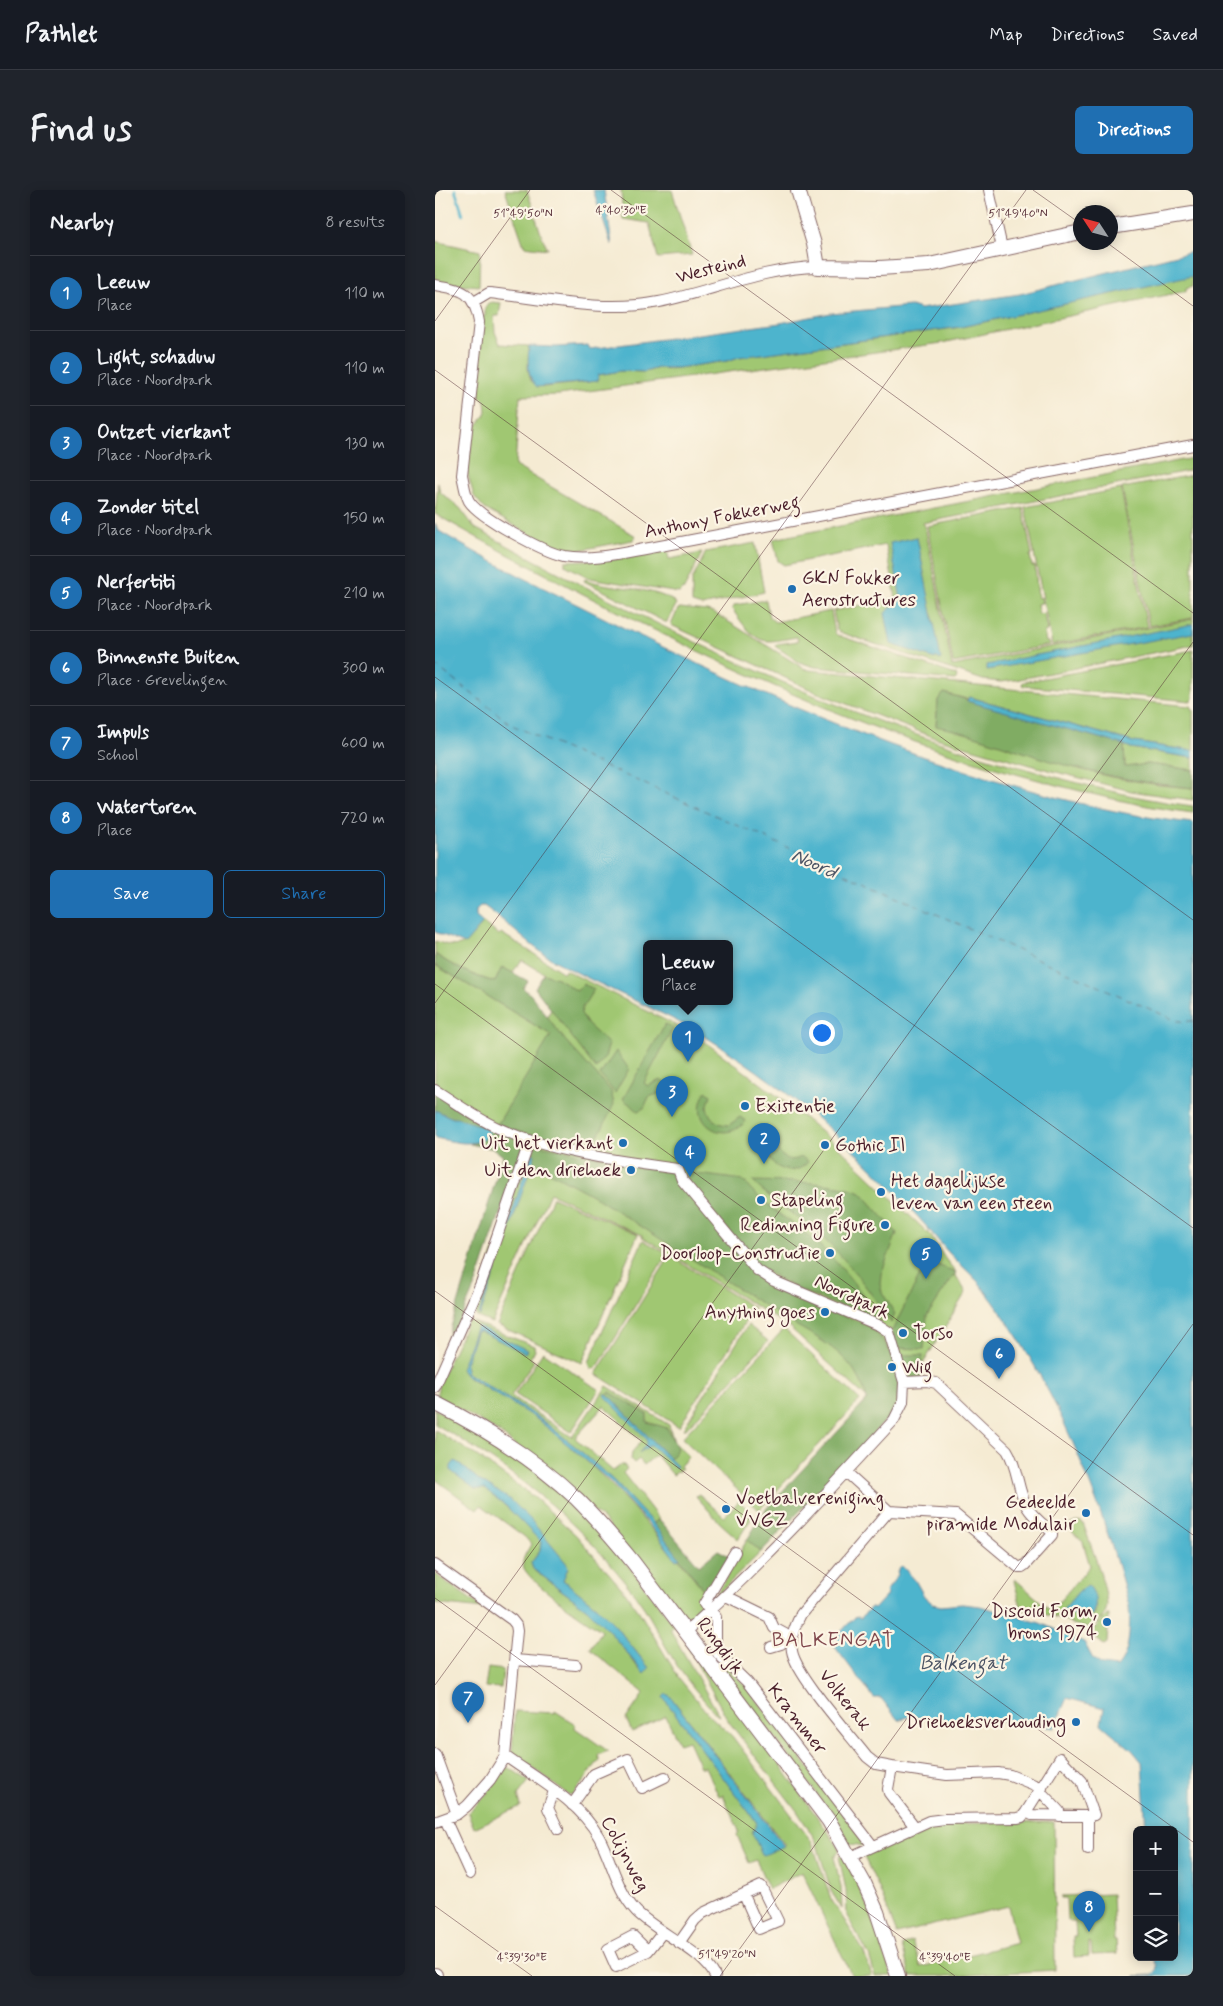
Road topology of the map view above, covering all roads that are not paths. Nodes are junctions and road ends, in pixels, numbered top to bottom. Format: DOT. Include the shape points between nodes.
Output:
graph roads {
  1 [pos="798,190"];
  2 [pos="989,190"];
  3 [pos="1193,214"];
  4 [pos="1118,227"];
  5 [pos="1073,234"];
  6 [pos="1002,248"];
  7 [pos="818,267"];
  8 [pos="435,285"];
  9 [pos="474,302"];
  10 [pos="1193,445"];
  11 [pos="435,1090"];
  12 [pos="530,1140"];
  13 [pos="904,1382"];
  14 [pos="435,1387"];
  15 [pos="435,1404"];
  16 [pos="846,1472"];
  17 [pos="889,1511"];
  18 [pos="735,1552"];
  19 [pos="435,1565"];
  20 [pos="726,1596"];
  21 [pos="709,1611"];
  22 [pos="686,1632"];
  23 [pos="771,1647"];
  24 [pos="515,1660"];
  25 [pos="576,1665"];
  26 [pos="435,1754"];
  27 [pos="505,1756"];
  28 [pos="892,1767"];
  29 [pos="665,1777"];
  30 [pos="554,1791"];
  31 [pos="1043,1792"];
  32 [pos="572,1805"];
  33 [pos="1026,1812"];
  34 [pos="457,1814"];
  35 [pos="1059,1816"];
  36 [pos="1088,1816"];
  37 [pos="440,1821"];
  38 [pos="915,1827"];
  39 [pos="558,1829"];
  40 [pos="873,1846"];
  41 [pos="1087,1850"];
  42 [pos="850,1857"];
  43 [pos="471,1874"];
  44 [pos="744,1895"];
  45 [pos="663,1932"];
  46 [pos="679,1943"];
  47 [pos="648,1951"];
  48 [pos="715,1976"];
  49 [pos="898,1976"];
  1 -- 7 [label="main road"];
  2 -- 6 [label="street"];
  3 -- 4 [label="main road"];
  5 -- 6 [label="main road, Westeind"];
  6 -- 7 [label="main road, Westeind" via="929,265"];
  7 -- 9 [label="street, Westeind" via="793,268 659,302 617,307 489,293"];
  8 -- 9 [label="street" via="463,291"];
  9 -- 10 [label="street, Anthony Fokkerweg" via="479,322 462,475 469,500 476,510 500,525 563,556 589,557 655,547"];
  11 -- 12 [label="street, Noordpark" via="497,1128"];
  12 -- 13 [label="street, Noordpark" via="591,1155 678,1169 682,1180 757,1270 774,1281 889,1332"];
  12 -- 14 [label="street" via="481,1283"];
  13 -- 16 [label="street, Noordpark" via="900,1412"];
  13 -- 17 [label="street" via="936,1383 1007,1450 1026,1505 1052,1534 1025,1565 1018,1567 956,1515"];
  15 -- 22 [label="main road, Ringdijk" via="492,1435 539,1467 576,1498 604,1527"];
  16 -- 17 [label="street"];
  16 -- 20 [label="street, Noordpark"];
  17 -- 28 [label="street, Volkerak" via="801,1614 793,1632 792,1650 800,1670 867,1757 876,1764"];
  18 -- 21 [label="street" via="705,1602"];
  19 -- 24 [label="street" via="516,1625"];
  20 -- 21 [label="street, Noordpark"];
  20 -- 23 [label="street" via="769,1617 774,1628 785,1634 784,1641"];
  21 -- 22 [label="street, Noordpark"];
  21 -- 40 [label="street, Krammer" via="716,1618 718,1654 747,1682"];
  22 -- 42 [label="main road, Ringdijk" via="829,1821"];
  24 -- 25 [label="street"];
  24 -- 27 [label="street"];
  26 -- 34 [label="street"];
  27 -- 30 [label="street, Colijnweg"];
  27 -- 34 [label="street" via="479,1794"];
  28 -- 31 [label="street, Volkerak" via="950,1775 999,1773 1010,1775"];
  28 -- 38 [label="street" via="889,1793"];
  29 -- 32 [label="street" via="641,1788 628,1759 595,1774"];
  30 -- 32 [label="street, Colijnweg"];
  30 -- 39 [label="street" via="548,1808"];
  31 -- 33 [label="street"];
  31 -- 35 [label="street" via="1059,1811"];
  31 -- 36 [label="street" via="1060,1758 1082,1782 1095,1815"];
  32 -- 45 [label="street, Colijnweg" via="587,1818 599,1837 627,1900"];
  33 -- 35 [label="street"];
  33 -- 38 [label="street" via="1017,1818 945,1819"];
  34 -- 37 [label="street"];
  35 -- 36 [label="street"];
  36 -- 41 [label="street"];
  37 -- 43 [label="street"];
  38 -- 40 [label="street"];
  40 -- 42 [label="street"];
  42 -- 49 [label="main road, Ringdijk" via="877,1912"];
  44 -- 46 [label="street" via="703,1913"];
  45 -- 46 [label="street, Colijnweg"];
  45 -- 47 [label="street"];
  46 -- 48 [label="street, Colijnweg" via="704,1962"];
}
